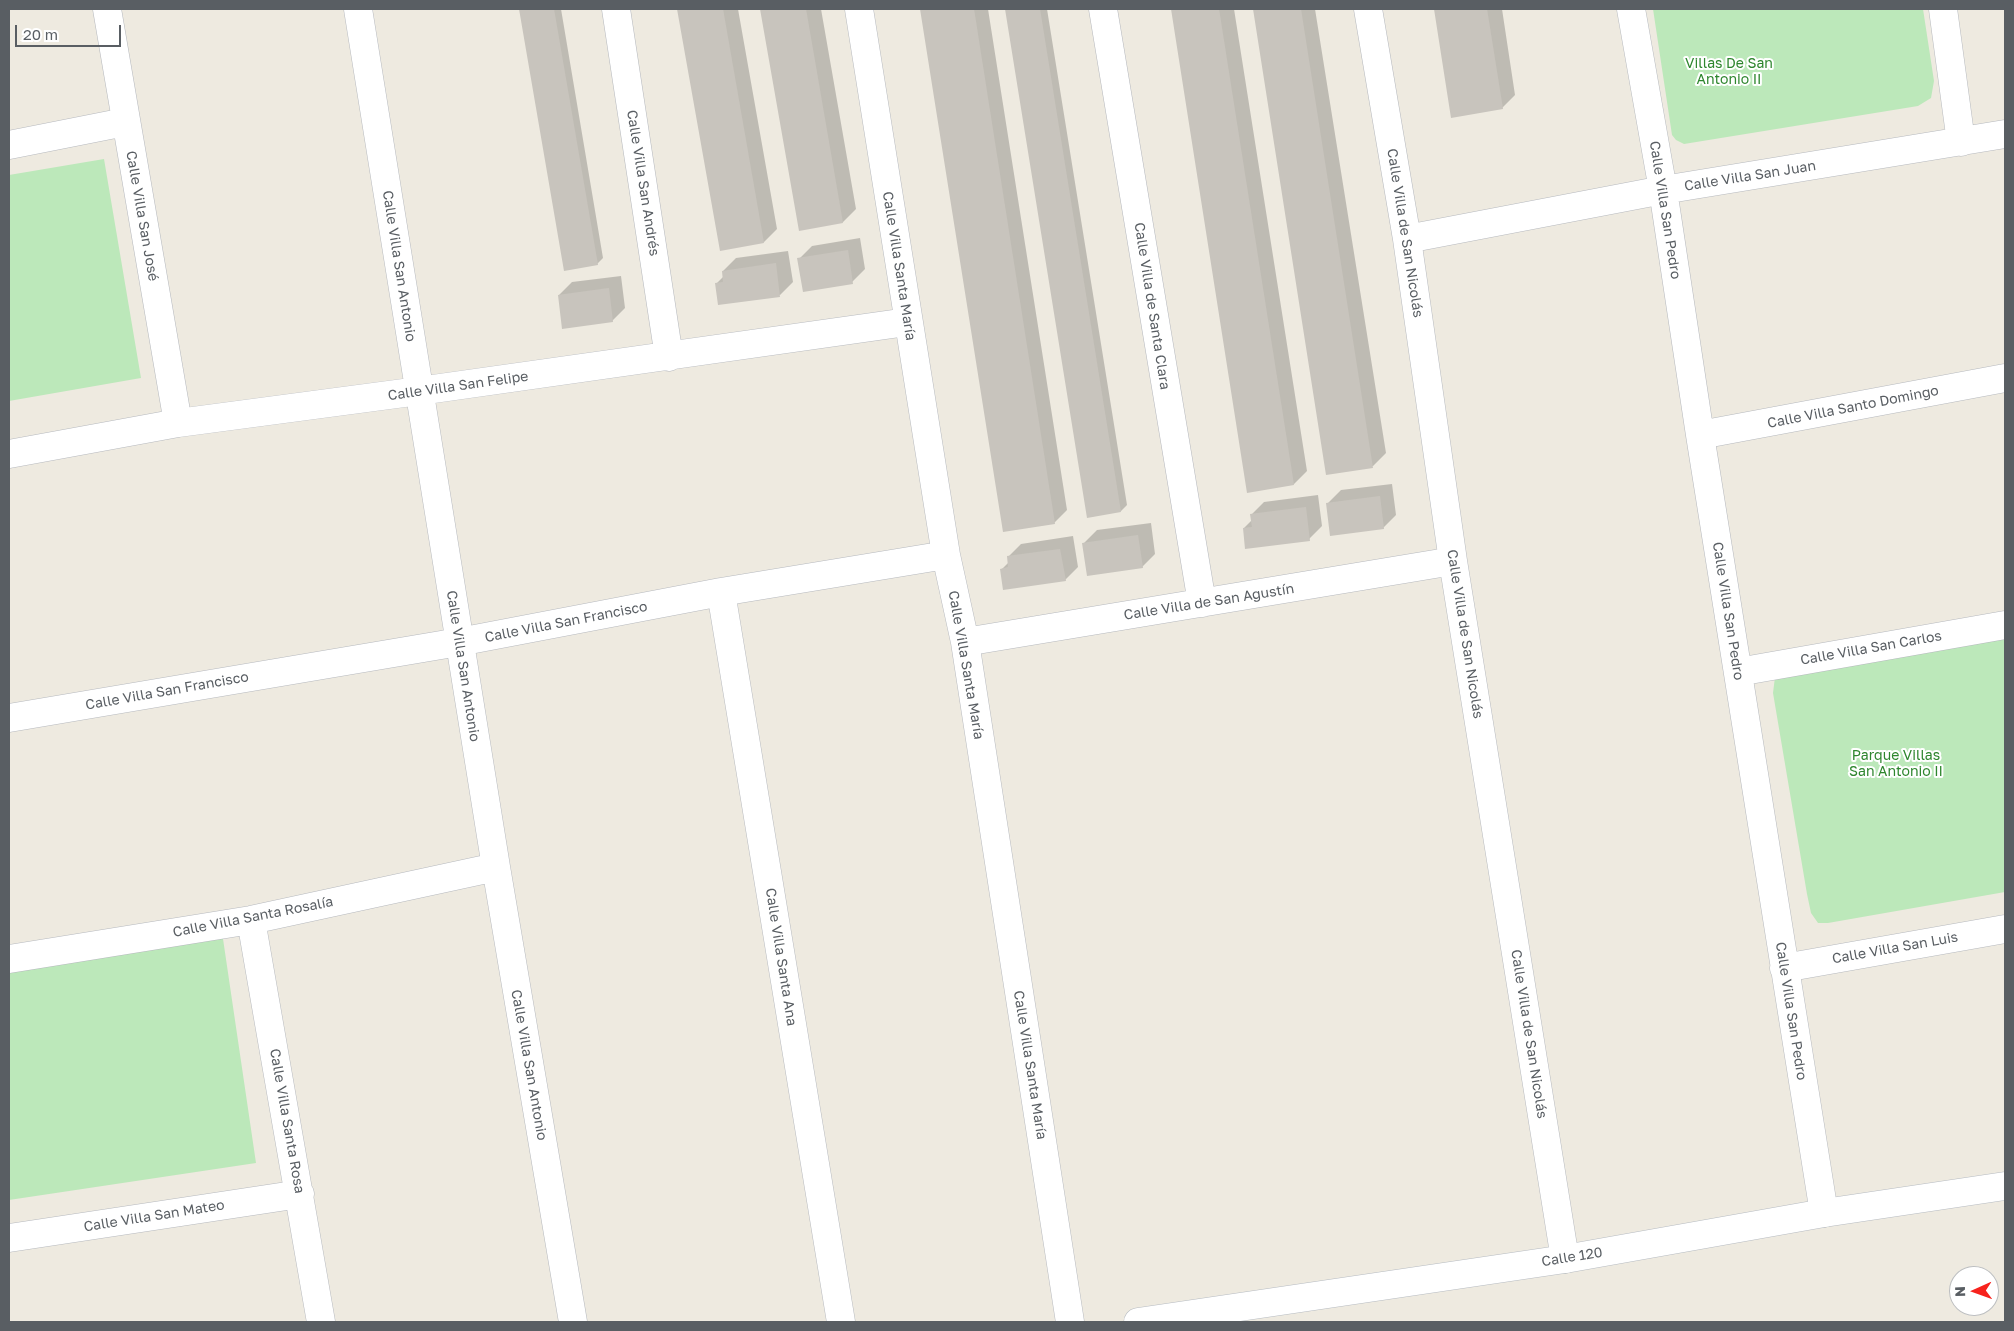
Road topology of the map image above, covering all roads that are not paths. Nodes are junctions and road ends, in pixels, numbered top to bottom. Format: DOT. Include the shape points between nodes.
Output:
graph roads {
  1 [pos="107,9"];
  2 [pos="358,9"];
  3 [pos="616,9"];
  4 [pos="859,9"];
  5 [pos="1103,9"];
  6 [pos="1368,9"];
  7 [pos="1631,9"];
  8 [pos="1943,9"];
  9 [pos="126,122"];
  10 [pos="2005,134"];
  11 [pos="1961,142"];
  12 [pos="9,145"];
  13 [pos="1663,190"];
  14 [pos="1406,239"];
  15 [pos="907,322"];
  16 [pos="669,357"];
  17 [pos="2005,378"];
  18 [pos="419,392"];
  19 [pos="178,423"];
  20 [pos="1700,435"];
  21 [pos="9,454"];
  22 [pos="946,555"];
  23 [pos="1453,561"];
  24 [pos="721,592"];
  25 [pos="1202,603"];
  26 [pos="2005,625"];
  27 [pos="460,642"];
  28 [pos="964,642"];
  29 [pos="1738,672"];
  30 [pos="9,718"];
  31 [pos="496,867"];
  32 [pos="251,920"];
  33 [pos="2005,928"];
  34 [pos="9,959"];
  35 [pos="1784,968"];
  36 [pos="2005,1186"];
  37 [pos="300,1194"];
  38 [pos="1824,1212"];
  39 [pos="9,1238"];
  40 [pos="1565,1259"];
  41 [pos="321,1322"];
  42 [pos="573,1322"];
  43 [pos="840,1322"];
  44 [pos="1070,1322"];
  45 [pos="1138,1322"];
  1 -- 9 [label="street, Calle Villa San José"];
  2 -- 18 [label="street, Calle Villa San Antonio"];
  3 -- 16 [label="street, Calle Villa San Andrés"];
  4 -- 15 [label="street, Calle Villa Santa María"];
  5 -- 25 [label="street, Calle Villa de Santa Clara"];
  6 -- 14 [label="street, Calle Villa de San Nicolás"];
  7 -- 13 [label="street, Calle Villa San Pedro"];
  8 -- 11 [label="street"];
  9 -- 12 [label="street"];
  9 -- 19 [label="street, Calle Villa San José"];
  10 -- 11 [label="street, Calle Villa San Juan"];
  11 -- 13 [label="street, Calle Villa San Juan"];
  13 -- 14 [label="street, Calle Villa San Juan"];
  13 -- 20 [label="street, Calle Villa San Pedro"];
  14 -- 23 [label="street, Calle Villa de San Nicolás"];
  15 -- 16 [label="street, Calle Villa San Felipe"];
  15 -- 22 [label="street, Calle Villa Santa María"];
  16 -- 18 [label="street, Calle Villa San Felipe"];
  17 -- 20 [label="street, Calle Villa Santo Domingo"];
  18 -- 19 [label="street, Calle Villa San Felipe"];
  18 -- 27 [label="street, Calle Villa San Antonio"];
  19 -- 21 [label="street, Calle Villa San Felipe"];
  20 -- 29 [label="street, Calle Villa San Pedro"];
  22 -- 24 [label="street, Calle Villa San Francisco"];
  22 -- 28 [label="street, Calle Villa Santa María"];
  23 -- 25 [label="street, Calle Villa de San Agustín"];
  23 -- 40 [label="street, Calle Villa de San Nicolás"];
  24 -- 27 [label="street, Calle Villa San Francisco"];
  24 -- 43 [label="street, Calle Villa Santa Ana"];
  25 -- 28 [label="street, Calle Villa de San Agustín"];
  26 -- 29 [label="street, Calle Villa San Carlos"];
  27 -- 30 [label="street, Calle Villa San Francisco"];
  27 -- 31 [label="street, Calle Villa San Antonio"];
  28 -- 44 [label="street, Calle Villa Santa María"];
  29 -- 35 [label="street, Calle Villa San Pedro"];
  31 -- 32 [label="street, Calle Villa Santa Rosalía"];
  31 -- 42 [label="street, Calle Villa San Antonio"];
  32 -- 34 [label="street, Calle Villa Santa Rosalía"];
  32 -- 37 [label="street, Calle Villa Santa Rosa"];
  33 -- 35 [label="street, Calle Villa San Luis"];
  35 -- 38 [label="street, Calle Villa San Pedro"];
  36 -- 38 [label="street, Calle 120"];
  37 -- 39 [label="street, Calle Villa San Mateo"];
  37 -- 41 [label="street, Calle Villa Santa Rosa"];
  38 -- 40 [label="street, Calle 120"];
  40 -- 45 [label="street, Calle 120"];
}
